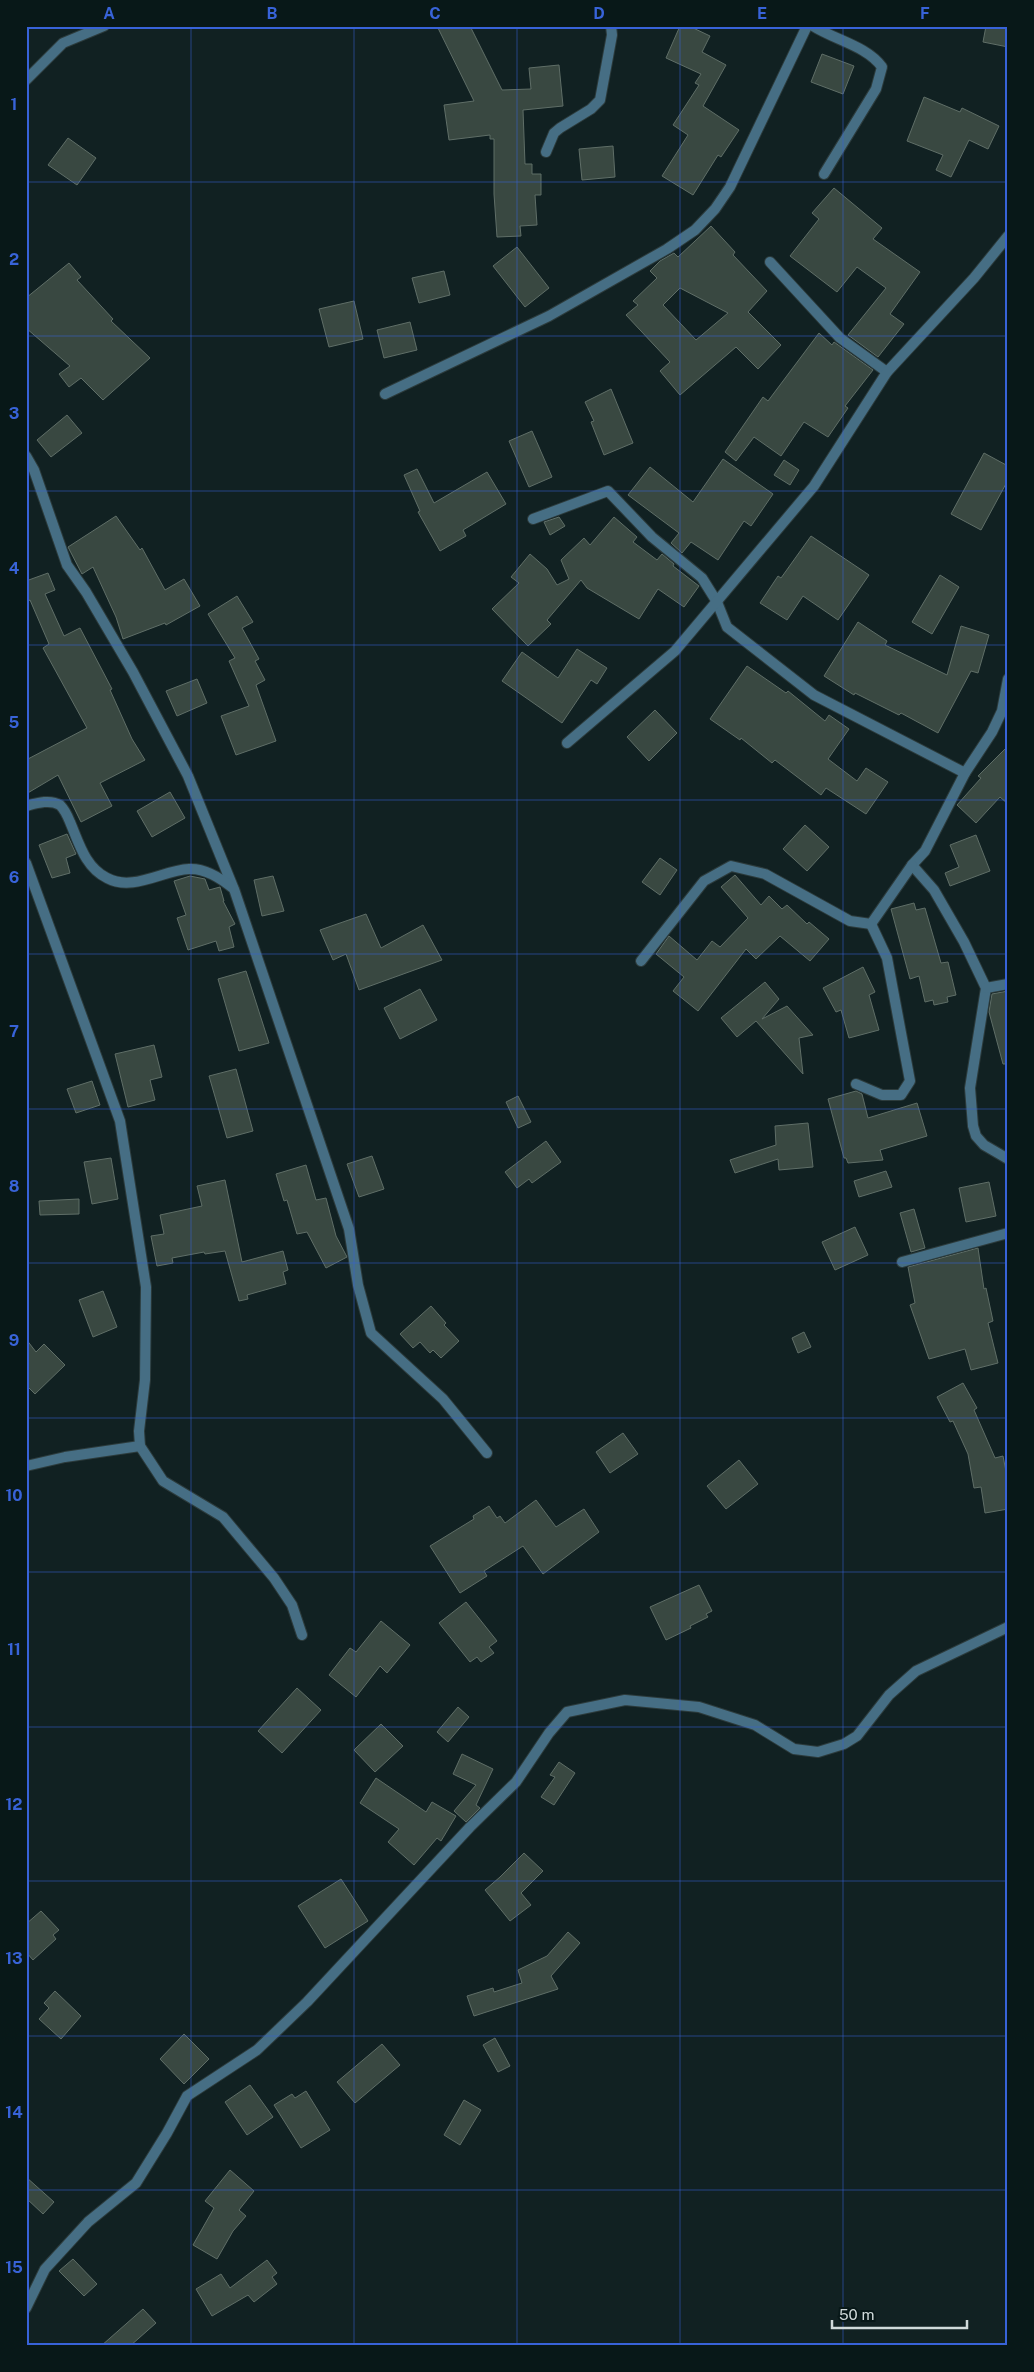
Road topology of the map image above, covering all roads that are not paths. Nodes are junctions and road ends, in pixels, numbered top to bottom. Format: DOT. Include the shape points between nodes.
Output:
graph roads {
  1 [pos="79,26"];
  2 [pos="104,26"];
  3 [pos="611,26"];
  4 [pos="807,26"];
  5 [pos="813,26"];
  6 [pos="87,34"];
  7 [pos="26,80"];
  8 [pos="546,152"];
  9 [pos="824,174"];
  10 [pos="1008,236"];
  11 [pos="770,262"];
  12 [pos="887,372"];
  13 [pos="385,394"];
  14 [pos="26,456"];
  15 [pos="533,520"];
  16 [pos="717,602"];
  17 [pos="1008,679"];
  18 [pos="568,743"];
  19 [pos="965,773"];
  20 [pos="26,806"];
  21 [pos="26,863"];
  22 [pos="912,865"];
  23 [pos="234,889"];
  24 [pos="871,924"];
  25 [pos="641,961"];
  26 [pos="1008,984"];
  27 [pos="986,988"];
  28 [pos="856,1084"];
  29 [pos="1008,1160"];
  30 [pos="1008,1233"];
  31 [pos="902,1262"];
  32 [pos="140,1446"];
  33 [pos="487,1453"];
  34 [pos="26,1466"];
  35 [pos="1008,1627"];
  36 [pos="302,1635"];
  37 [pos="26,2308"];
  1 -- 6 [label="street"];
  2 -- 6 [label="street"];
  3 -- 8 [label="street" via="600,100 560,128"];
  4 -- 13 [label="street" via="730,187 715,210 695,230 549,316"];
  5 -- 9 [label="street" via="874,56 882,67 876,89"];
  6 -- 7 [label="street" via="63,44"];
  10 -- 12 [label="street" via="974,278"];
  11 -- 12 [label="street" via="840,338"];
  12 -- 16 [label="street" via="814,486"];
  14 -- 23 [label="street" via="34,470 66,565 86,592 133,672 188,776"];
  15 -- 16 [label="street" via="608,491 652,537 702,578"];
  16 -- 18 [label="street" via="675,651"];
  16 -- 19 [label="street" via="727,627 814,695"];
  17 -- 19 [label="street" via="1002,711"];
  19 -- 22 [label="street" via="925,851"];
  20 -- 23 [label="street" via="47,801 60,806 89,864 95,872 110,880 150,880 189,869 204,871"];
  21 -- 32 [label="street" via="120,1121 146,1287 145,1380"];
  22 -- 24 [label="street"];
  22 -- 27 [label="street" via="934,890"];
  23 -- 33 [label="street" via="350,1229 358,1285 371,1333 443,1399"];
  24 -- 25 [label="street" via="850,920 765,874 731,866 704,881"];
  24 -- 28 [label="street" via="887,958 910,1081 901,1095 882,1095"];
  26 -- 27 [label="street"];
  27 -- 29 [label="street" via="970,1088 973,1126 984,1145"];
  30 -- 31 [label="street"];
  32 -- 34 [label="street"];
  32 -- 36 [label="street" via="163,1481 223,1517 288,1598"];
  35 -- 37 [label="street" via="916,1671 889,1696 857,1736 818,1752 794,1749 755,1725 699,1707 626,1700 567,1712 516,1782 307,2002 257,2050 187,2096 136,2183 88,2222 45,2269"];
}
